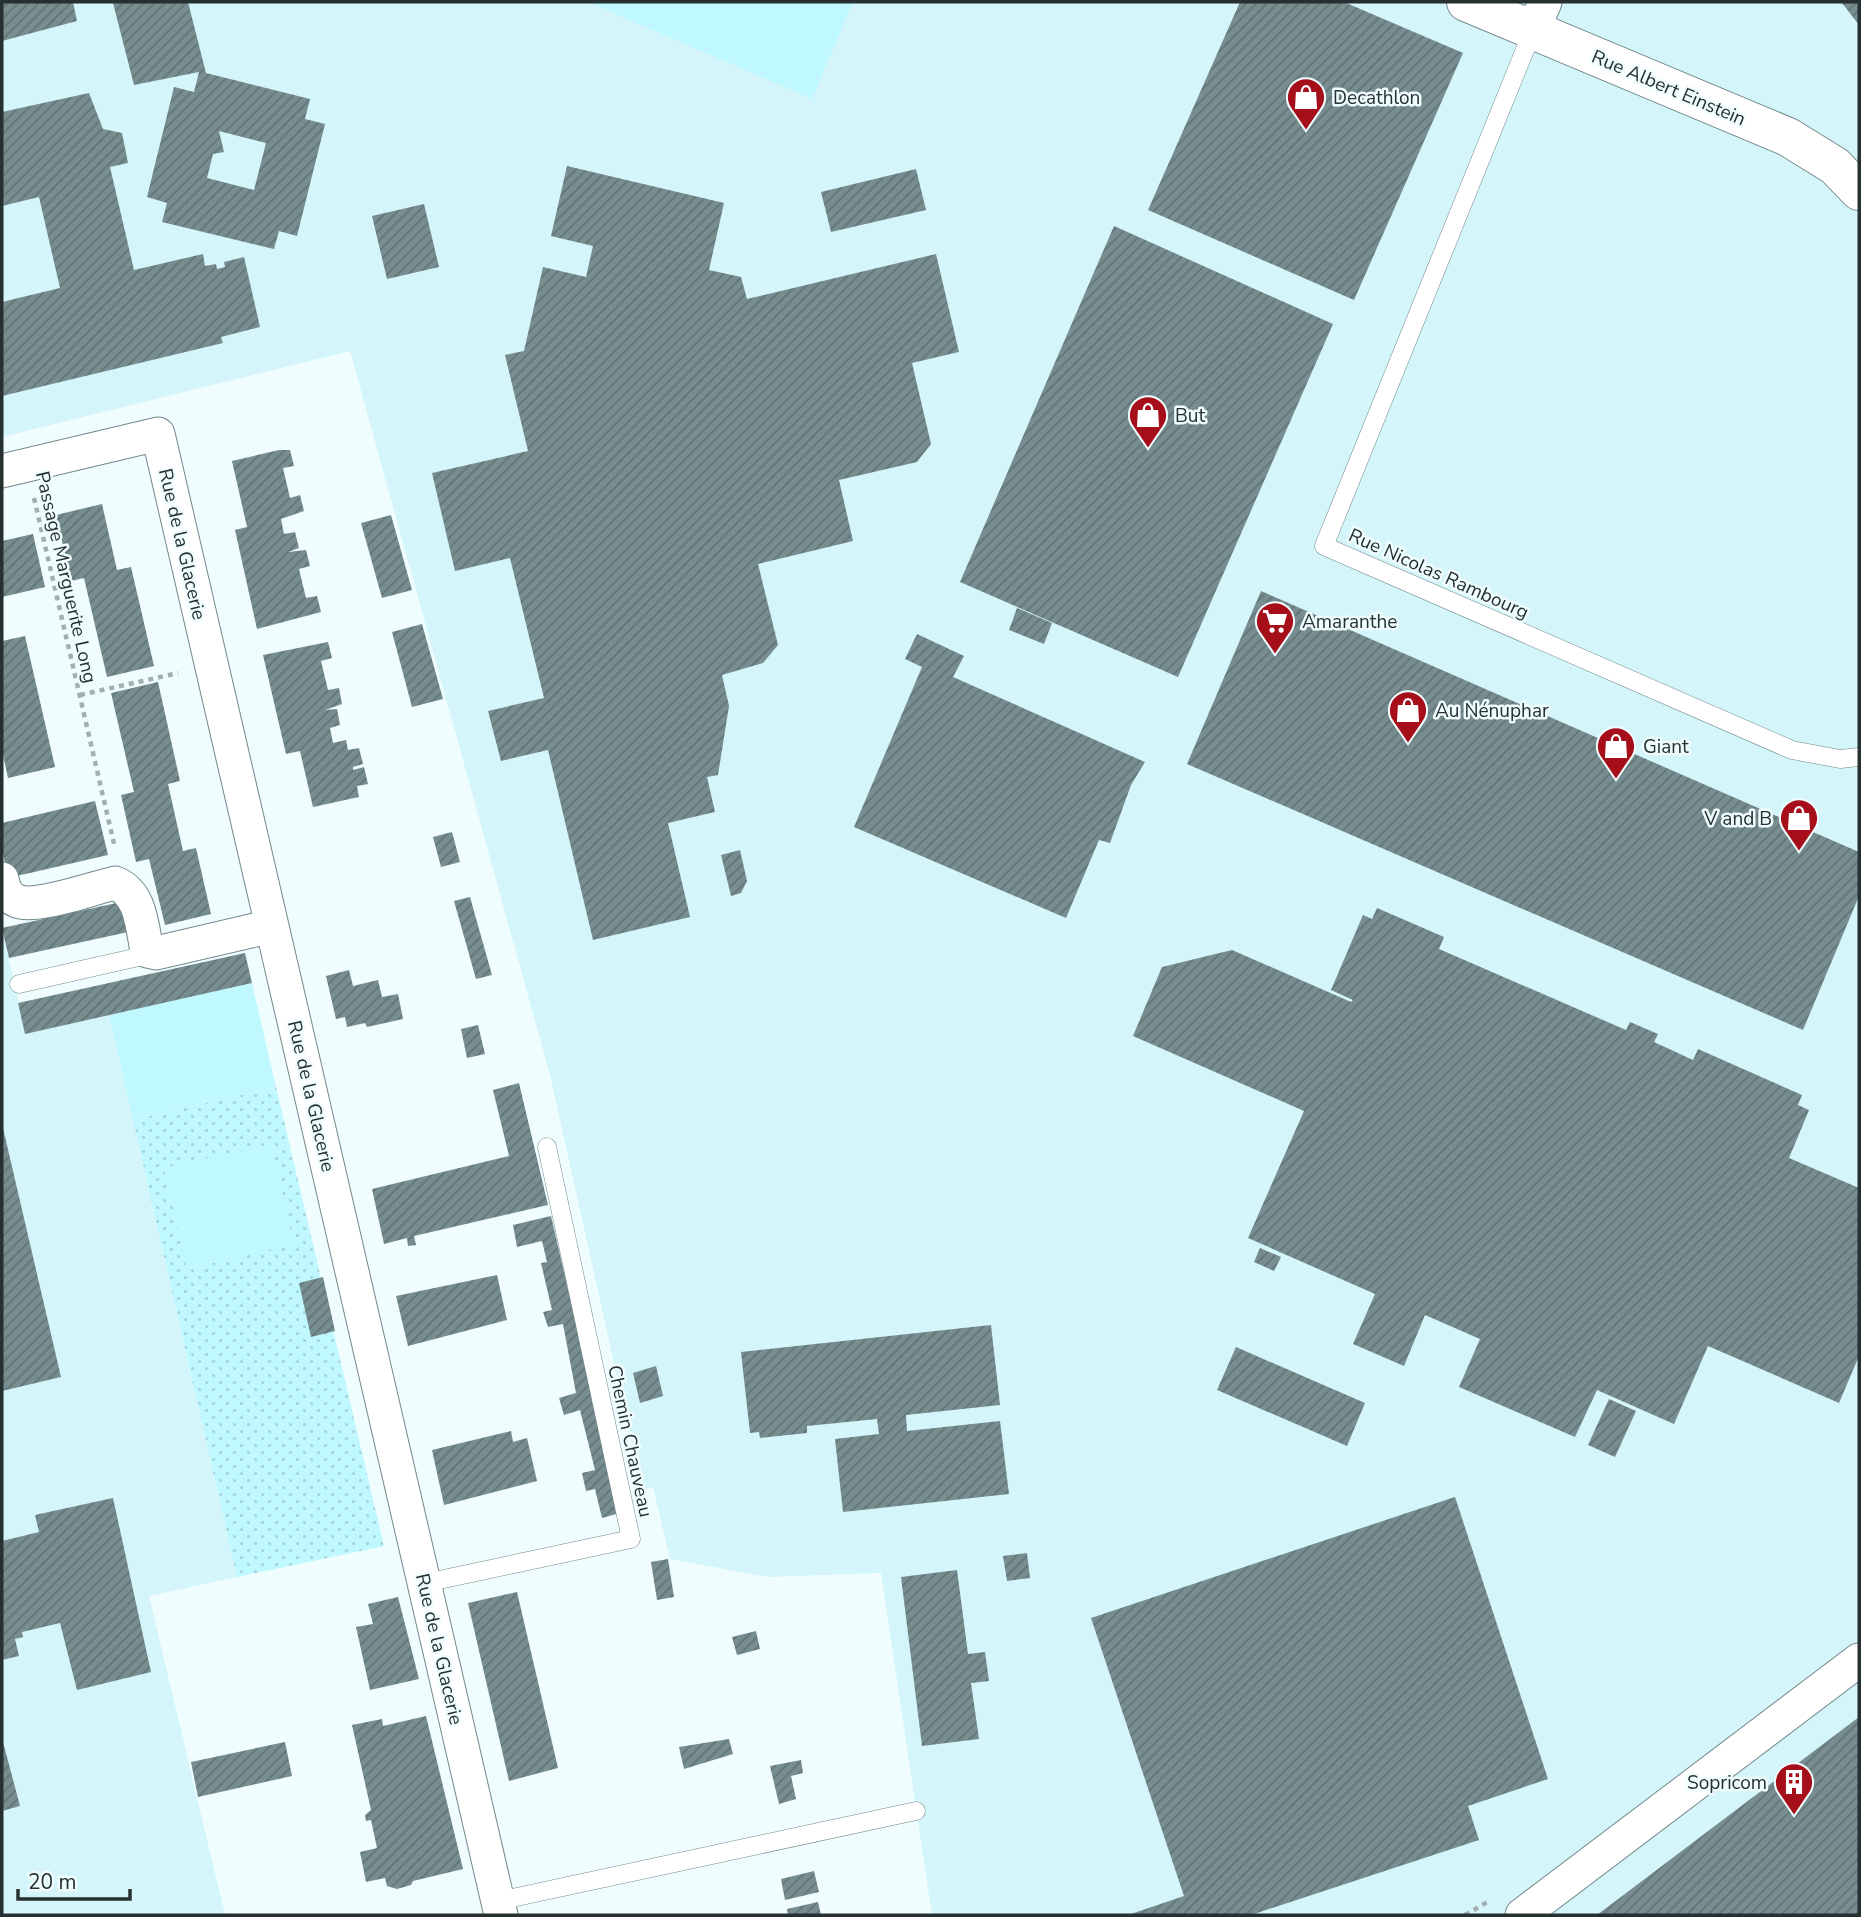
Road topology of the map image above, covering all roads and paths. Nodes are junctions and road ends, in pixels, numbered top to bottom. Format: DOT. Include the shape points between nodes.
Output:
graph roads {
  1 [pos="1466,2"];
  2 [pos="1539,16"];
  3 [pos="1859,191"];
  4 [pos="14,468"];
  5 [pos="211,665"];
  6 [pos="80,695"];
  7 [pos="1859,757"];
  8 [pos="2,879"];
  9 [pos="123,886"];
  10 [pos="272,926"];
  11 [pos="156,953"];
  12 [pos="19,984"];
  13 [pos="547,1147"];
  14 [pos="425,1583"];
  15 [pos="1859,1660"];
  16 [pos="916,1811"];
  17 [pos="499,1908"];
  18 [pos="1522,1915"];
  1 -- 2 [label="street, Rue Albert Einstein"];
  2 -- 3 [label="street, Rue Albert Einstein" via="1788,137 1835,166"];
  2 -- 7 [label="lane, Rue Nicolas Rambourg" via="1324,546 1792,750 1840,759"];
  4 -- 5 [label="street, Rue de la Glacerie" via="158,434"];
  4 -- 6 [label="path, Passage Marguerite Long"];
  5 -- 6 [label="path, Passage Marguerite Long"];
  5 -- 10 [label="street, Rue de la Glacerie"];
  6 -- 9 [label="path, Passage Marguerite Long"];
  8 -- 9 [label="street" via="5,892 18,901 38,902 115,883"];
  9 -- 11 [label="street" via="131,892 148,951"];
  10 -- 11 [label="street"];
  10 -- 14 [label="street, Rue de la Glacerie"];
  11 -- 12 [label="lane"];
  13 -- 14 [label="lane, Chemin Chauveau" via="631,1539"];
  14 -- 17 [label="street, Rue de la Glacerie"];
  15 -- 18 [label="street"];
  16 -- 17 [label="lane"];
}
